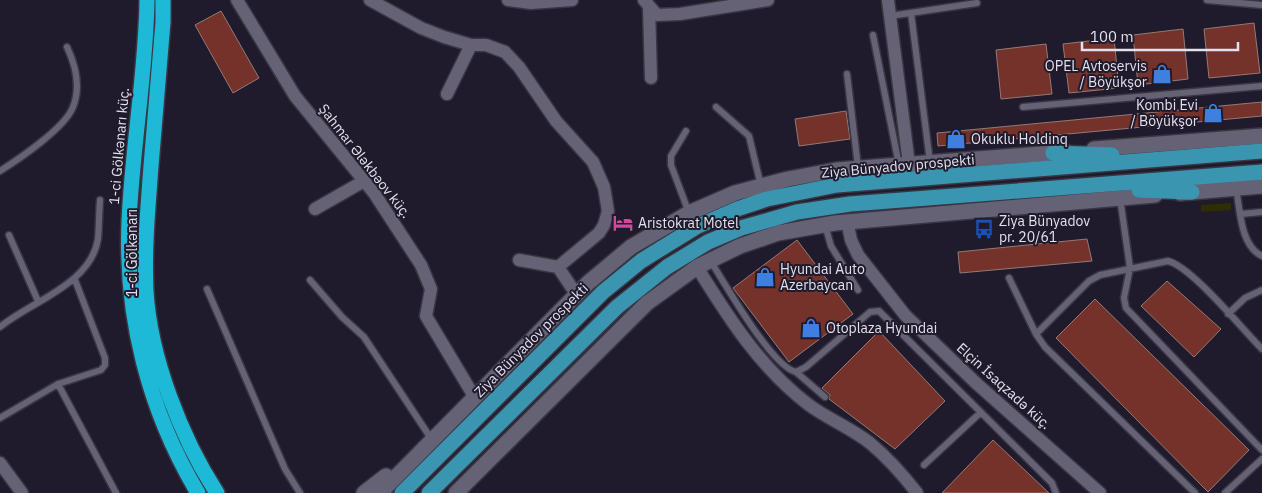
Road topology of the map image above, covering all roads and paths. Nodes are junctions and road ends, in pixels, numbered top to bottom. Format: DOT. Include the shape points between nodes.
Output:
graph roads {
  1 [pos="147,0"];
  2 [pos="163,0"];
  3 [pos="237,0"];
  4 [pos="370,0"];
  5 [pos="508,0"];
  6 [pos="572,0"];
  7 [pos="768,0"];
  8 [pos="888,0"];
  9 [pos="1207,0"];
  10 [pos="977,3"];
  11 [pos="647,4"];
  12 [pos="1262,5"];
  13 [pos="911,13"];
  14 [pos="890,16"];
  15 [pos="873,35"];
  16 [pos="470,45"];
  17 [pos="67,47"];
  18 [pos="847,74"];
  19 [pos="651,78"];
  20 [pos="1262,86"];
  21 [pos="447,94"];
  22 [pos="716,107"];
  23 [pos="1023,107"];
  24 [pos="686,132"];
  25 [pos="1262,136"];
  26 [pos="1262,151"];
  27 [pos="1053,153"];
  28 [pos="1186,157"];
  29 [pos="930,162"];
  30 [pos="904,164"];
  31 [pos="858,168"];
  32 [pos="836,170"];
  33 [pos="0,171"];
  34 [pos="1262,172"];
  35 [pos="364,181"];
  36 [pos="761,186"];
  37 [pos="1262,186"];
  38 [pos="1057,188"];
  39 [pos="1236,188"];
  40 [pos="1192,192"];
  41 [pos="1120,198"];
  42 [pos="100,200"];
  43 [pos="850,204"];
  44 [pos="315,209"];
  45 [pos="737,209"];
  46 [pos="1262,212"];
  47 [pos="689,213"];
  48 [pos="1241,214"];
  49 [pos="847,222"];
  50 [pos="826,224"];
  51 [pos="9,235"];
  52 [pos="1262,256"];
  53 [pos="519,260"];
  54 [pos="703,263"];
  55 [pos="558,267"];
  56 [pos="1130,268"];
  57 [pos="1009,278"];
  58 [pos="75,280"];
  59 [pos="310,280"];
  60 [pos="207,289"];
  61 [pos="858,290"];
  62 [pos="1262,290"];
  63 [pos="576,294"];
  64 [pos="38,301"];
  65 [pos="1228,314"];
  66 [pos="1,324"];
  67 [pos="1036,334"];
  68 [pos="1262,349"];
  69 [pos="796,372"];
  70 [pos="58,384"];
  71 [pos="475,398"];
  72 [pos="825,398"];
  73 [pos="980,413"];
  74 [pos="0,418"];
  75 [pos="433,441"];
  76 [pos="1262,450"];
  77 [pos="1262,459"];
  78 [pos="0,463"];
  79 [pos="924,465"];
  80 [pos="22,493"];
  81 [pos="116,493"];
  82 [pos="198,493"];
  83 [pos="218,493"];
  84 [pos="300,493"];
  85 [pos="364,493"];
  86 [pos="380,493"];
  87 [pos="402,493"];
  88 [pos="429,493"];
  89 [pos="456,493"];
  90 [pos="917,493"];
  91 [pos="1056,493"];
  92 [pos="1100,493"];
  93 [pos="1194,493"];
  94 [pos="1225,493"];
  1 -- 82 [label="highway, 1-ci Gölkənarı küç." via="129,222 130,295 153,396 179,459"];
  2 -- 83 [label="highway, 1-ci Gölkənarı" via="146,223 146,292 156,349 169,391 194,452"];
  3 -- 35 [label="street, Şahmar Ələkbəov küç." via="295,96"];
  4 -- 16 [label="street" via="421,28"];
  5 -- 6 [label="street" via="531,3"];
  7 -- 11 [label="street" via="657,15"];
  8 -- 14 [label="street"];
  9 -- 12 [label="lane"];
  10 -- 13 [label="lane"];
  11 -- 19 [label="street"];
  13 -- 14 [label="lane"];
  13 -- 29 [label="lane"];
  14 -- 30 [label="street"];
  15 -- 30 [label="lane"];
  16 -- 21 [label="street"];
  16 -- 55 [label="street" via="486,45 505,52 556,121 593,162 604,186 608,211 599,233"];
  17 -- 33 [label="lane" via="76,67 73,108 46,139"];
  18 -- 31 [label="lane"];
  20 -- 23 [label="lane"];
  22 -- 36 [label="lane" via="749,136"];
  24 -- 47 [label="lane" via="671,156 671,165"];
  25 -- 27 [label="main road, Ziya Bünyadov prospekti"];
  26 -- 28 [label="main road, Ziya Bünyadov prospekti"];
  27 -- 28 [label="main road"];
  27 -- 29 [label="main road, Ziya Bünyadov prospekti"];
  28 -- 45 [label="main road, Ziya Bünyadov prospekti" via="836,185 784,195"];
  29 -- 30 [label="main road, Ziya Bünyadov prospekti"];
  30 -- 31 [label="main road, Ziya Bünyadov prospekti"];
  31 -- 32 [label="main road, Ziya Bünyadov prospekti"];
  32 -- 36 [label="main road, Ziya Bünyadov prospekti"];
  32 -- 45 [label="main road" via="777,190"];
  34 -- 38 [label="main road"];
  35 -- 44 [label="street"];
  35 -- 71 [label="street, Şahmar Ələkbəov küç." via="389,213 421,265 431,289 426,316"];
  36 -- 47 [label="main road, Ziya Bünyadov prospekti" via="735,193"];
  37 -- 39 [label="main road"];
  38 -- 40 [label="main road"];
  38 -- 43 [label="main road"];
  39 -- 40 [label="main road"];
  39 -- 48 [label="lane"];
  40 -- 41 [label="main road"];
  41 -- 49 [label="main road"];
  41 -- 56 [label="lane"];
  42 -- 58 [label="lane" via="98,241"];
  43 -- 54 [label="main road" via="767,230"];
  43 -- 88 [label="main road" via="796,212 742,228 708,242 667,267 617,307"];
  45 -- 87 [label="main road, Ziya Bünyadov prospekti" via="676,238 624,274"];
  46 -- 48 [label="lane"];
  47 -- 63 [label="main road, Ziya Bünyadov prospekti" via="631,247"];
  48 -- 52 [label="lane" via="1251,248"];
  49 -- 50 [label="main road"];
  49 -- 92 [label="street, Elçin İsaqzadə küç." via="858,255 905,315"];
  50 -- 54 [label="main road" via="778,233"];
  50 -- 61 [label="lane" via="831,246"];
  51 -- 64 [label="lane"];
  53 -- 55 [label="street"];
  54 -- 69 [label="lane" via="767,347 787,370"];
  54 -- 89 [label="main road" via="628,320"];
  54 -- 90 [label="street" via="722,308 772,371 808,405 870,443 900,470"];
  55 -- 63 [label="street"];
  56 -- 65 [label="lane" via="1168,261 1177,263"];
  56 -- 67 [label="lane" via="1089,281"];
  56 -- 76 [label="lane" via="1124,298 1126,308"];
  57 -- 67 [label="lane"];
  58 -- 64 [label="lane"];
  58 -- 70 [label="lane" via="105,358 105,366"];
  59 -- 75 [label="lane" via="364,337"];
  60 -- 84 [label="lane" via="285,469"];
  62 -- 65 [label="lane" via="1245,298"];
  63 -- 71 [label="main road, Ziya Bünyadov prospekti"];
  64 -- 66 [label="lane"];
  65 -- 68 [label="lane"];
  67 -- 93 [label="lane"];
  69 -- 72 [label="lane"];
  69 -- 73 [label="lane" via="870,312 878,311"];
  70 -- 74 [label="lane"];
  70 -- 81 [label="lane"];
  71 -- 75 [label="main road, Ziya Bünyadov prospekti"];
  73 -- 79 [label="lane"];
  73 -- 91 [label="lane" via="1052,483"];
  75 -- 85 [label="main road"];
  75 -- 86 [label="main road, Ziya Bünyadov prospekti"];
  77 -- 94 [label="lane"];
  78 -- 80 [label="street"];
}
